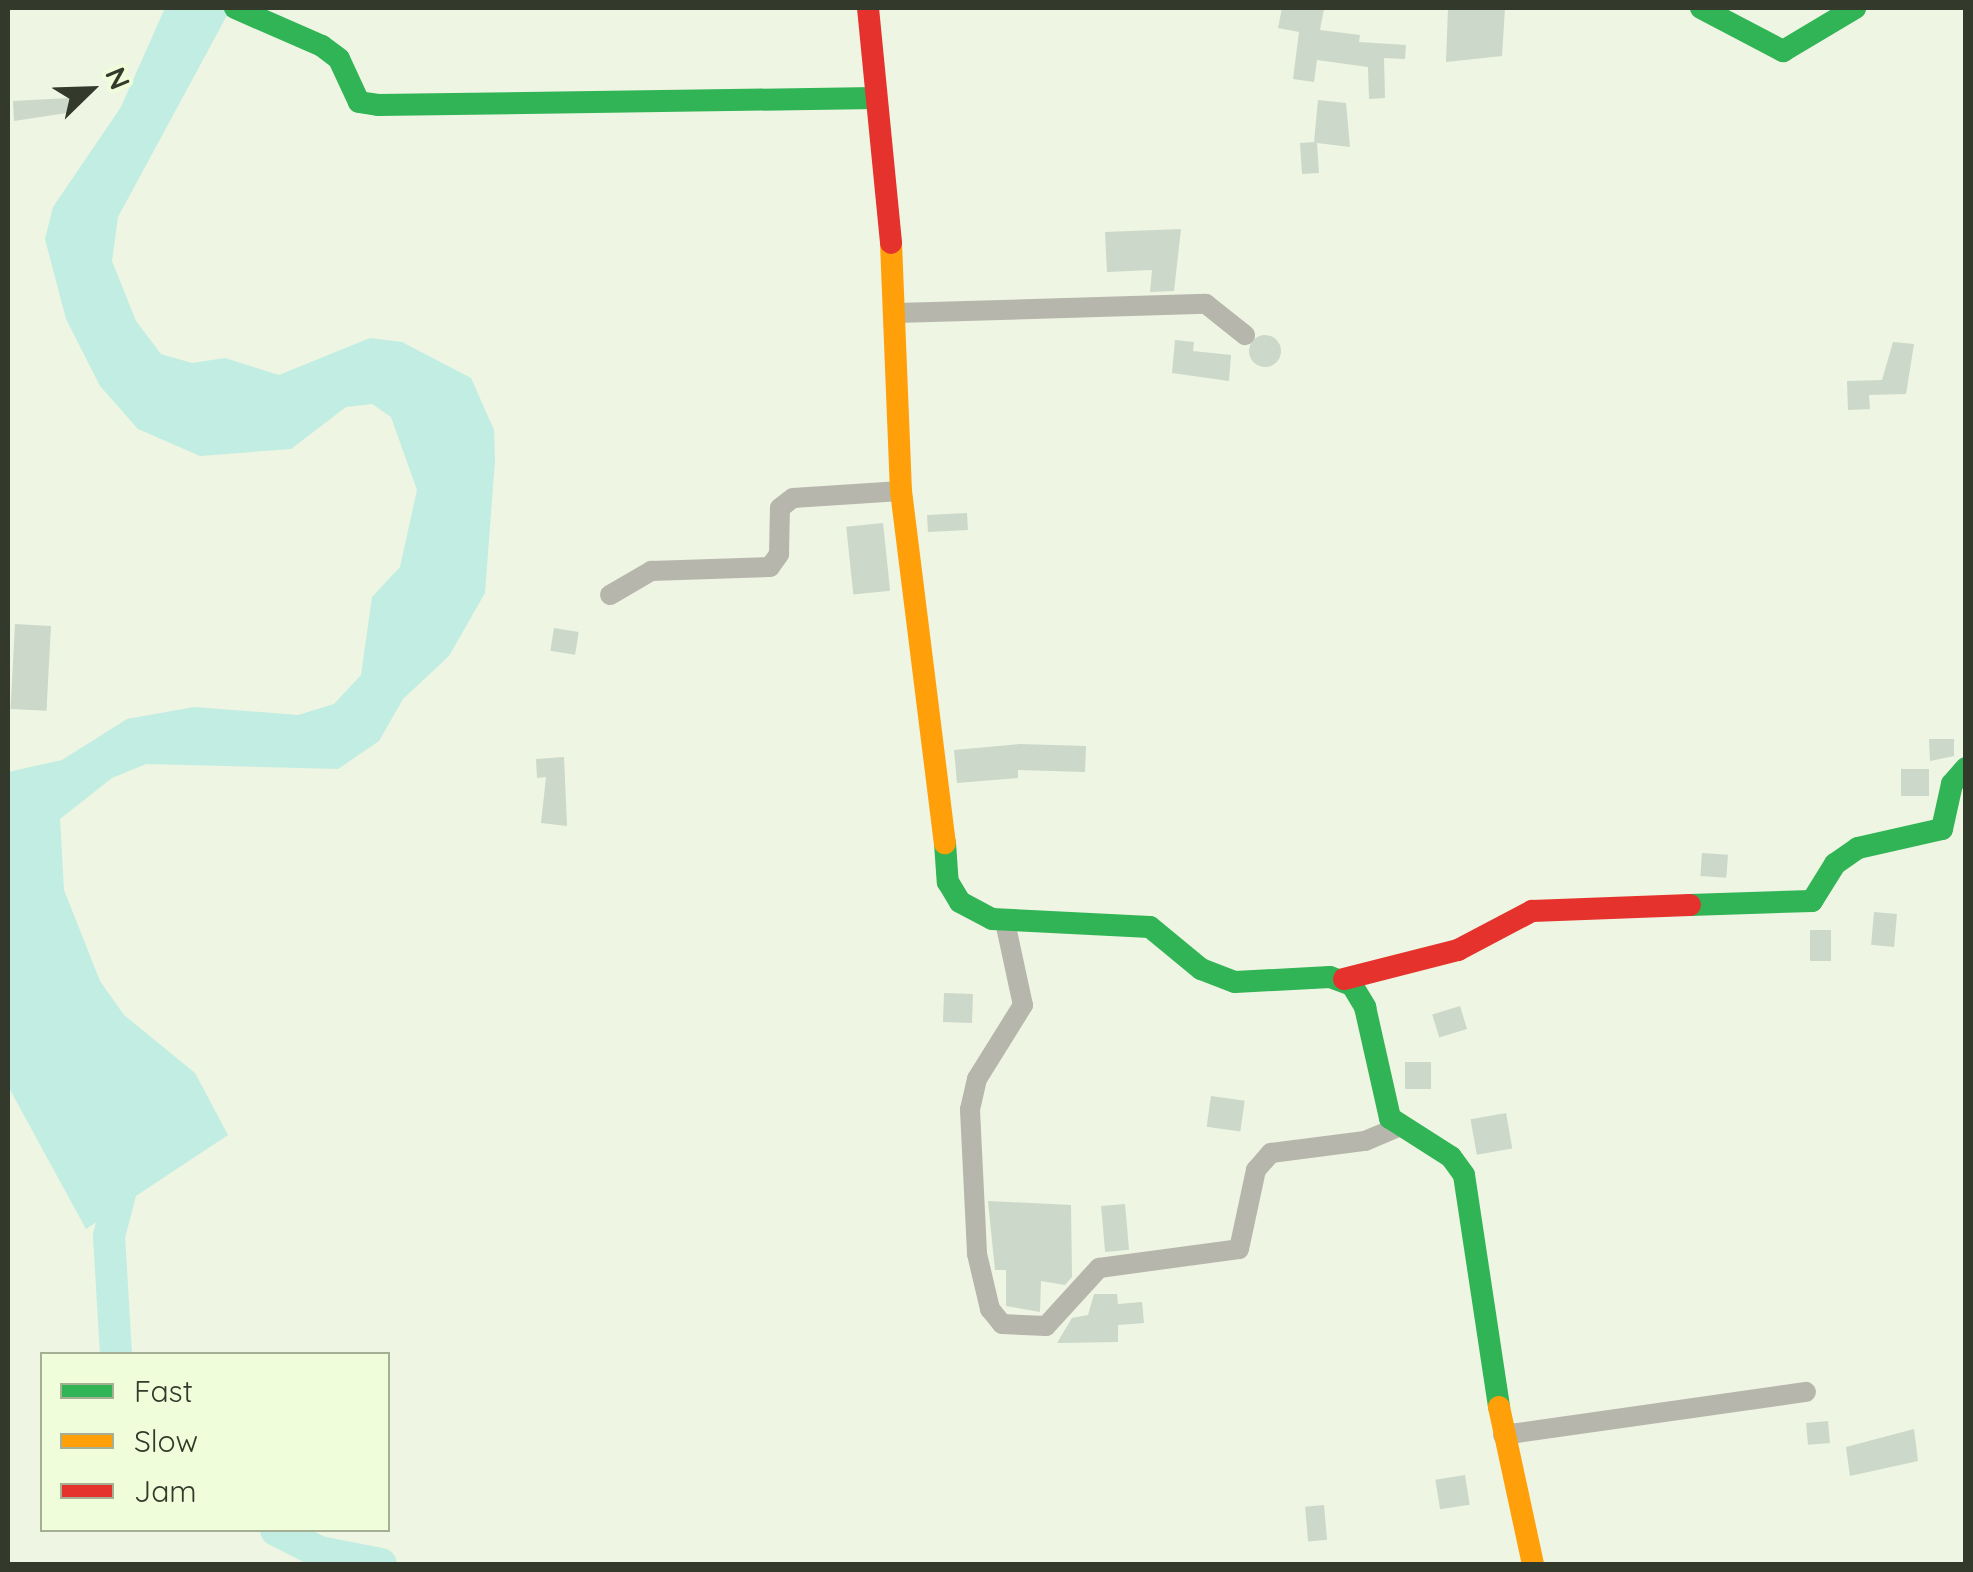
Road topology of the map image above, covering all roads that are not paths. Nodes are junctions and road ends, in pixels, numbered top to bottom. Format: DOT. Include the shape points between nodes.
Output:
graph roads {
  1 [pos="868,8"];
  2 [pos="1701,8"];
  3 [pos="1855,8"];
  4 [pos="245,12"];
  5 [pos="876,98"];
  6 [pos="896,313"];
  7 [pos="1245,334"];
  8 [pos="901,491"];
  9 [pos="610,595"];
  10 [pos="1966,768"];
  11 [pos="1005,922"];
  12 [pos="1344,979"];
  13 [pos="1398,1128"];
  14 [pos="1806,1392"];
  15 [pos="1503,1435"];
  16 [pos="1532,1564"];
  1 -- 5 [label="street"];
  2 -- 3 [label="street" via="1782,51"];
  4 -- 5 [label="street" via="322,46 338,59 359,102 378,105"];
  5 -- 6 [label="street"];
  6 -- 7 [label="street" via="1206,304"];
  6 -- 8 [label="street"];
  8 -- 9 [label="street" via="793,498 780,508 779,554 770,567 650,571"];
  8 -- 11 [label="street" via="932,702 941,863 960,902"];
  10 -- 12 [label="street" via="1952,784 1936,834 1858,848 1835,864 1812,901 1532,911 1458,950"];
  11 -- 12 [label="street" via="1150,926 1201,969 1235,982"];
  11 -- 13 [label="street" via="1023,1004 973,1087 970,1110 977,1254 990,1308 1002,1324 1046,1326 1099,1268 1239,1249 1256,1170 1271,1153 1365,1141"];
  12 -- 13 [label="street" via="1365,1006 1385,1107"];
  13 -- 15 [label="street" via="1451,1157 1464,1175"];
  14 -- 15 [label="street"];
  15 -- 16 [label="street"];
}
